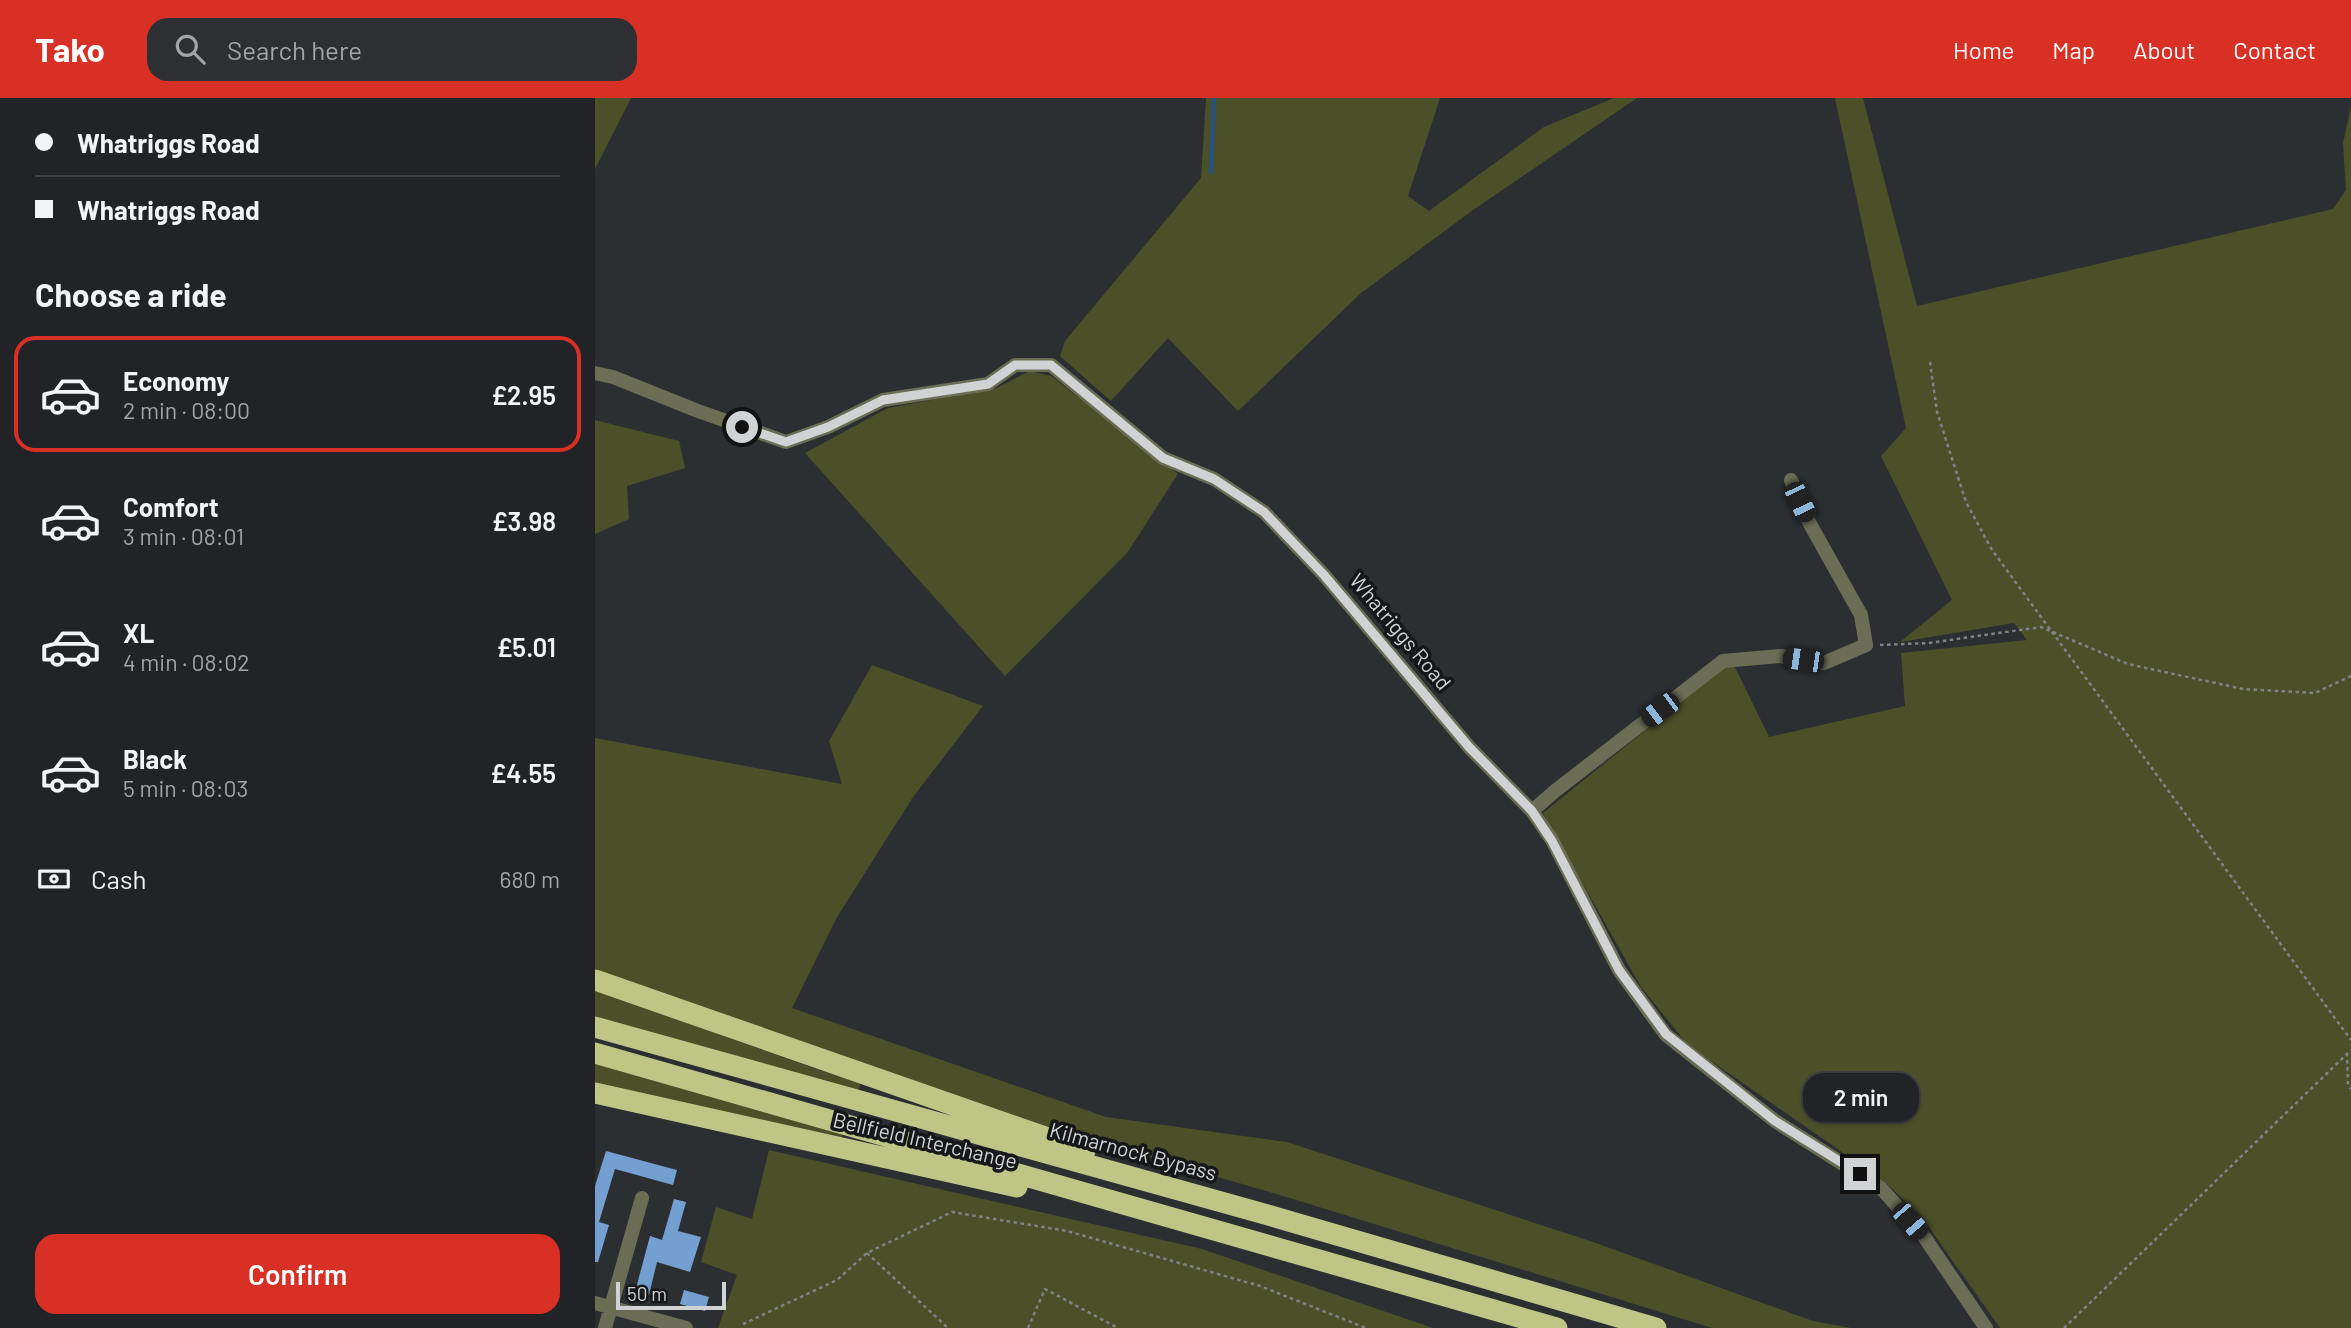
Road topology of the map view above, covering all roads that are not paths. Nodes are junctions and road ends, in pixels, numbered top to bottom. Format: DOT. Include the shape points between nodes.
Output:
graph roads {
  1 [pos="595,373"];
  2 [pos="1791,480"];
  3 [pos="1532,811"];
  4 [pos="595,980"];
  5 [pos="595,1027"];
  6 [pos="595,1053"];
  7 [pos="595,1093"];
  8 [pos="642,1198"];
  9 [pos="1268,1215"];
  10 [pos="1244,1240"];
  11 [pos="595,1303"];
  12 [pos="611,1307"];
  13 [pos="605,1328"];
  14 [pos="686,1328"];
  15 [pos="1557,1328"];
  16 [pos="1656,1328"];
  17 [pos="1986,1328"];
  1 -- 3 [label="street, Whatriggs Road" via="786,442 883,400 988,384 1015,365 1051,365 1163,458 1214,479 1264,512 1324,575 1469,747"];
  2 -- 3 [label="street" via="1861,615 1866,645 1824,663 1781,656 1723,661"];
  3 -- 17 [label="street, Whatriggs Road" via="1619,970 1666,1034 1775,1121 1881,1188 1924,1238"];
  4 -- 9 [label="highway"];
  5 -- 9 [label="highway, Kilmarnock Bypass"];
  6 -- 10 [label="highway"];
  7 -- 10 [label="highway, Bellfield Interchange"];
  8 -- 12 [label="street"];
  9 -- 16 [label="highway, Kilmarnock Bypass"];
  10 -- 15 [label="highway"];
  11 -- 12 [label="street"];
  12 -- 13 [label="street"];
  12 -- 14 [label="street"];
}
